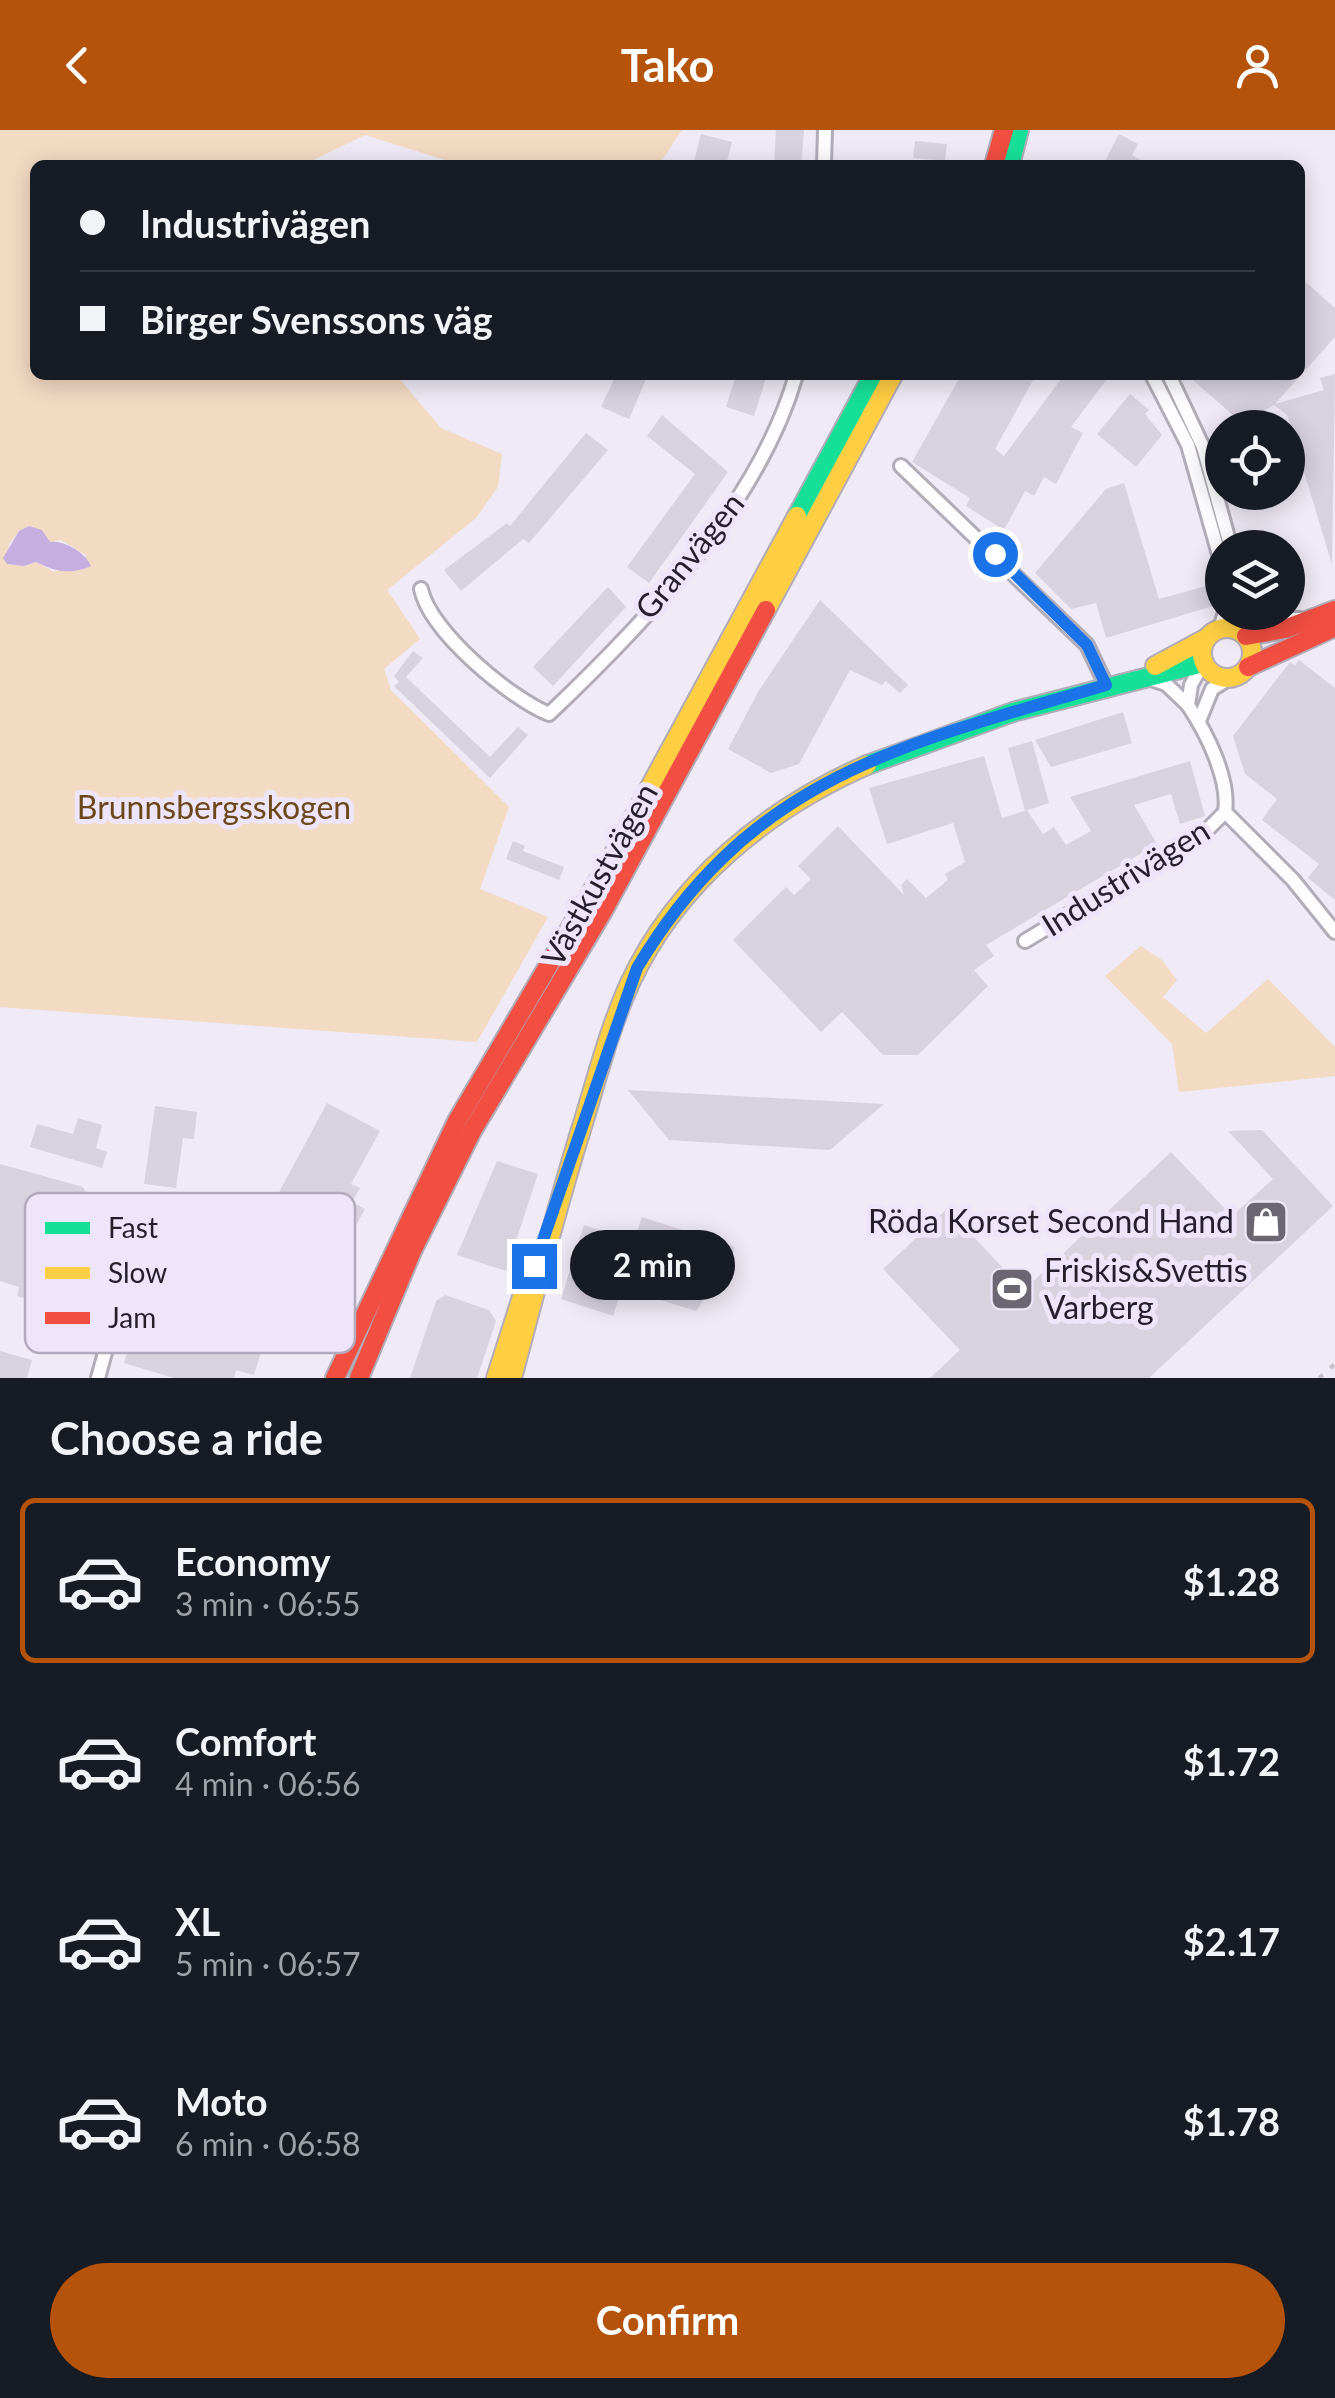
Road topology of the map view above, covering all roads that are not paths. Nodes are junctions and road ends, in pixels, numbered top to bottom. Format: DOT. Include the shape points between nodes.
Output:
graph roads {
  1 [pos="826,130"];
  2 [pos="1004,130"];
  3 [pos="1019,130"];
  4 [pos="824,160"];
  5 [pos="995,160"];
  6 [pos="1011,160"];
  7 [pos="794,380"];
  8 [pos="870,380"];
  9 [pos="890,380"];
  10 [pos="1155,380"];
  11 [pos="1172,380"];
  12 [pos="901,466"];
  13 [pos="1212,530"];
  14 [pos="1226,530"];
  15 [pos="421,588"];
  16 [pos="1335,610"];
  17 [pos="1305,618"];
  18 [pos="1313,618"];
  19 [pos="1335,627"];
  20 [pos="1212,630"];
  21 [pos="1216,630"];
  22 [pos="1229,630"];
  23 [pos="1243,630"];
  24 [pos="1244,634"];
  25 [pos="1204,663"];
  26 [pos="1248,666"];
  27 [pos="1137,676"];
  28 [pos="1228,678"];
  29 [pos="1106,685"];
  30 [pos="1188,705"];
  31 [pos="1198,720"];
  32 [pos="1225,812"];
  33 [pos="1335,932"];
  34 [pos="1025,941"];
  35 [pos="558,1204"];
  36 [pos="355,1336"];
  37 [pos="105,1353"];
  38 [pos="347,1353"];
  39 [pos="98,1378"];
  40 [pos="335,1378"];
  41 [pos="359,1378"];
  42 [pos="496,1378"];
  43 [pos="512,1378"];
  1 -- 4 [label="street"];
  2 -- 5 [label="street"];
  3 -- 6 [label="street"];
  7 -- 15 [label="street, Granvägen" via="752,478 638,622 549,714 522,703 446,632"];
  8 -- 36 [label="street, Västkustvägen" via="591,896 450,1134"];
  9 -- 41 [label="street, Västkustvägen" via="603,911 464,1146"];
  10 -- 13 [label="street" via="1188,445"];
  11 -- 14 [label="street" via="1203,447"];
  12 -- 29 [label="street" via="1087,645"];
  16 -- 18 [label="street"];
  17 -- 18 [label="street"];
  18 -- 24 [label="street"];
  19 -- 26 [label="street"];
  20 -- 27 [label="street"];
  21 -- 25 [label="street"];
  22 -- 24 [label="street"];
  23 -- 24 [label="street"];
  24 -- 26 [label="street" via="1252,650"];
  25 -- 27 [label="street"];
  25 -- 28 [label="street"];
  25 -- 30 [label="street"];
  26 -- 28 [label="street"];
  27 -- 29 [label="street"];
  27 -- 30 [label="street, Industrivägen" via="1166,684"];
  28 -- 31 [label="street" via="1212,689"];
  29 -- 35 [label="street" via="866,761 769,816 714,862 637,968"];
  30 -- 31 [label="street, Industrivägen"];
  31 -- 32 [label="street, Industrivägen" via="1224,786"];
  32 -- 33 [label="street, Industrivägen"];
  32 -- 34 [label="street, Industrivägen" via="1205,832"];
  35 -- 42 [label="street"];
  35 -- 43 [label="street"];
  37 -- 39 [label="street"];
  38 -- 40 [label="street, Västkustvägen"];
}
